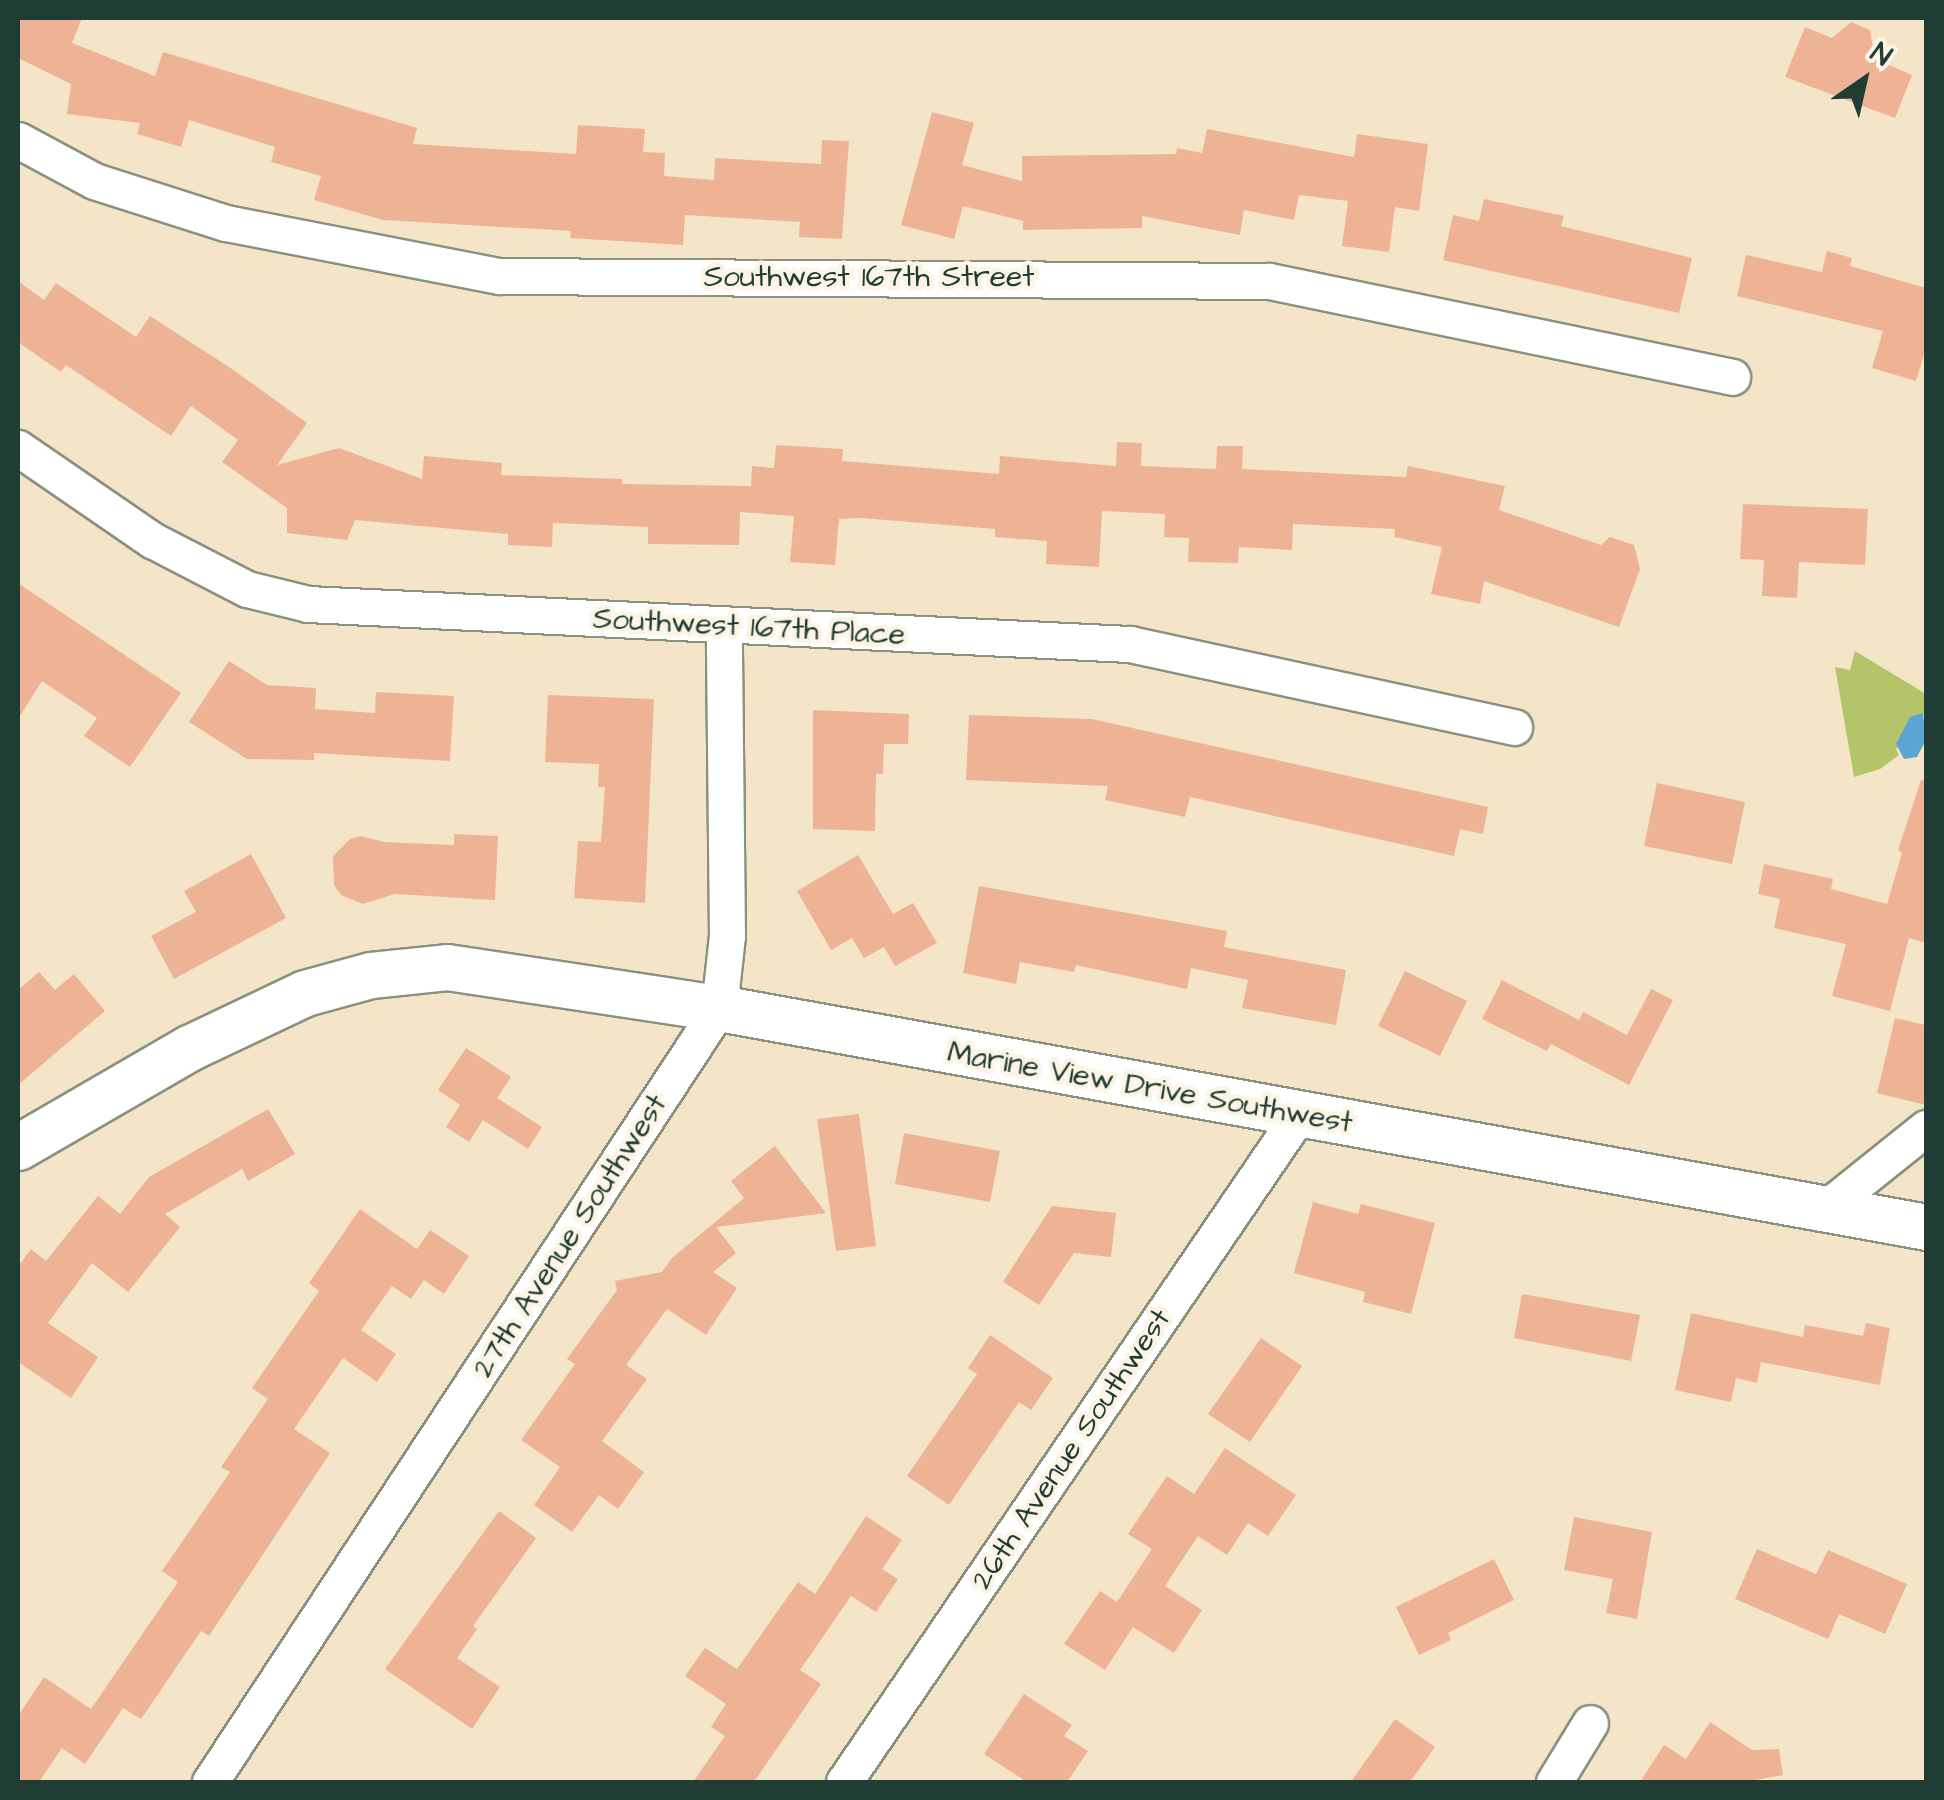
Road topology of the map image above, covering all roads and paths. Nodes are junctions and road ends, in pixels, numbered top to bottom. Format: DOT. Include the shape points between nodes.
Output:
graph roads {
  1 [pos="18,140"];
  2 [pos="1732,377"];
  3 [pos="18,448"];
  4 [pos="724,626"];
  5 [pos="1514,727"];
  6 [pos="720,1008"];
  7 [pos="1298,1116"];
  8 [pos="1926,1128"];
  9 [pos="18,1147"];
  10 [pos="1826,1208"];
  11 [pos="1926,1227"];
  12 [pos="1590,1722"];
  13 [pos="848,1781"];
  14 [pos="210,1782"];
  15 [pos="1554,1782"];
  1 -- 2 [label="street, Southwest 167th Street" via="94,180 226,223 498,276 1269,281"];
  3 -- 4 [label="street, Southwest 167th Place" via="152,540 246,588 308,604"];
  4 -- 5 [label="street, Southwest 167th Place" via="1130,644"];
  4 -- 6 [label="street, 27th Avenue Southwest" via="727,936"];
  6 -- 7 [label="street, Marine View Drive Southwest"];
  6 -- 9 [label="street, Marine View Drive Southwest" via="447,967 371,975 305,993 189,1048"];
  6 -- 14 [label="street, 27th Avenue Southwest"];
  7 -- 10 [label="street, Marine View Drive Southwest"];
  7 -- 13 [label="street, 26th Avenue Southwest"];
  8 -- 10 [label="street"];
  10 -- 11 [label="street, Marine View Drive Southwest"];
  12 -- 15 [label="street"];
}
